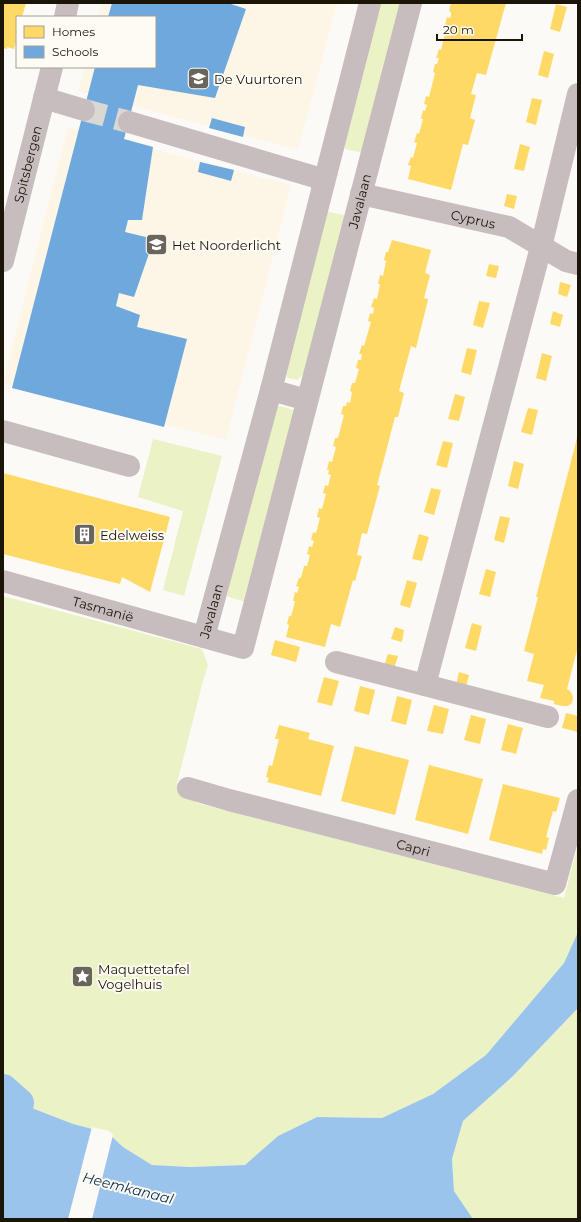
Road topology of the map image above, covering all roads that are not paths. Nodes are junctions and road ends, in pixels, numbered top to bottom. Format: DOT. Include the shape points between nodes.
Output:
graph roads {
  1 [pos="68,3"];
  2 [pos="370,3"];
  3 [pos="411,3"];
  4 [pos="65,16"];
  5 [pos="52,68"];
  6 [pos="578,94"];
  7 [pos="44,98"];
  8 [pos="84,110"];
  9 [pos="129,122"];
  10 [pos="323,183"];
  11 [pos="362,194"];
  12 [pos="541,247"];
  13 [pos="3,261"];
  14 [pos="578,264"];
  15 [pos="271,390"];
  16 [pos="308,400"];
  17 [pos="3,431"];
  18 [pos="129,466"];
  19 [pos="3,581"];
  20 [pos="204,637"];
  21 [pos="336,662"];
  22 [pos="425,685"];
  23 [pos="548,717"];
  24 [pos="188,788"];
  25 [pos="578,800"];
  1 -- 4 [label="street"];
  2 -- 10 [label="street, Javalaan"];
  3 -- 11 [label="street, Javalaan"];
  5 -- 7 [label="street, Spitsbergen"];
  6 -- 12 [label="street"];
  7 -- 8 [label="street"];
  7 -- 13 [label="street, Spitsbergen"];
  9 -- 10 [label="street" via="315,177"];
  10 -- 15 [label="street, Javalaan"];
  11 -- 12 [label="street, Cyprus" via="509,227"];
  11 -- 16 [label="street, Javalaan"];
  12 -- 14 [label="street, Cyprus" via="566,261"];
  12 -- 22 [label="street"];
  15 -- 16 [label="street"];
  15 -- 20 [label="street, Javalaan"];
  16 -- 20 [label="street, Javalaan" via="243,648"];
  17 -- 18 [label="street"];
  19 -- 20 [label="street, Tasmanië"];
  21 -- 22 [label="street"];
  22 -- 23 [label="street"];
  24 -- 25 [label="street, Capri" via="555,884"];
}
